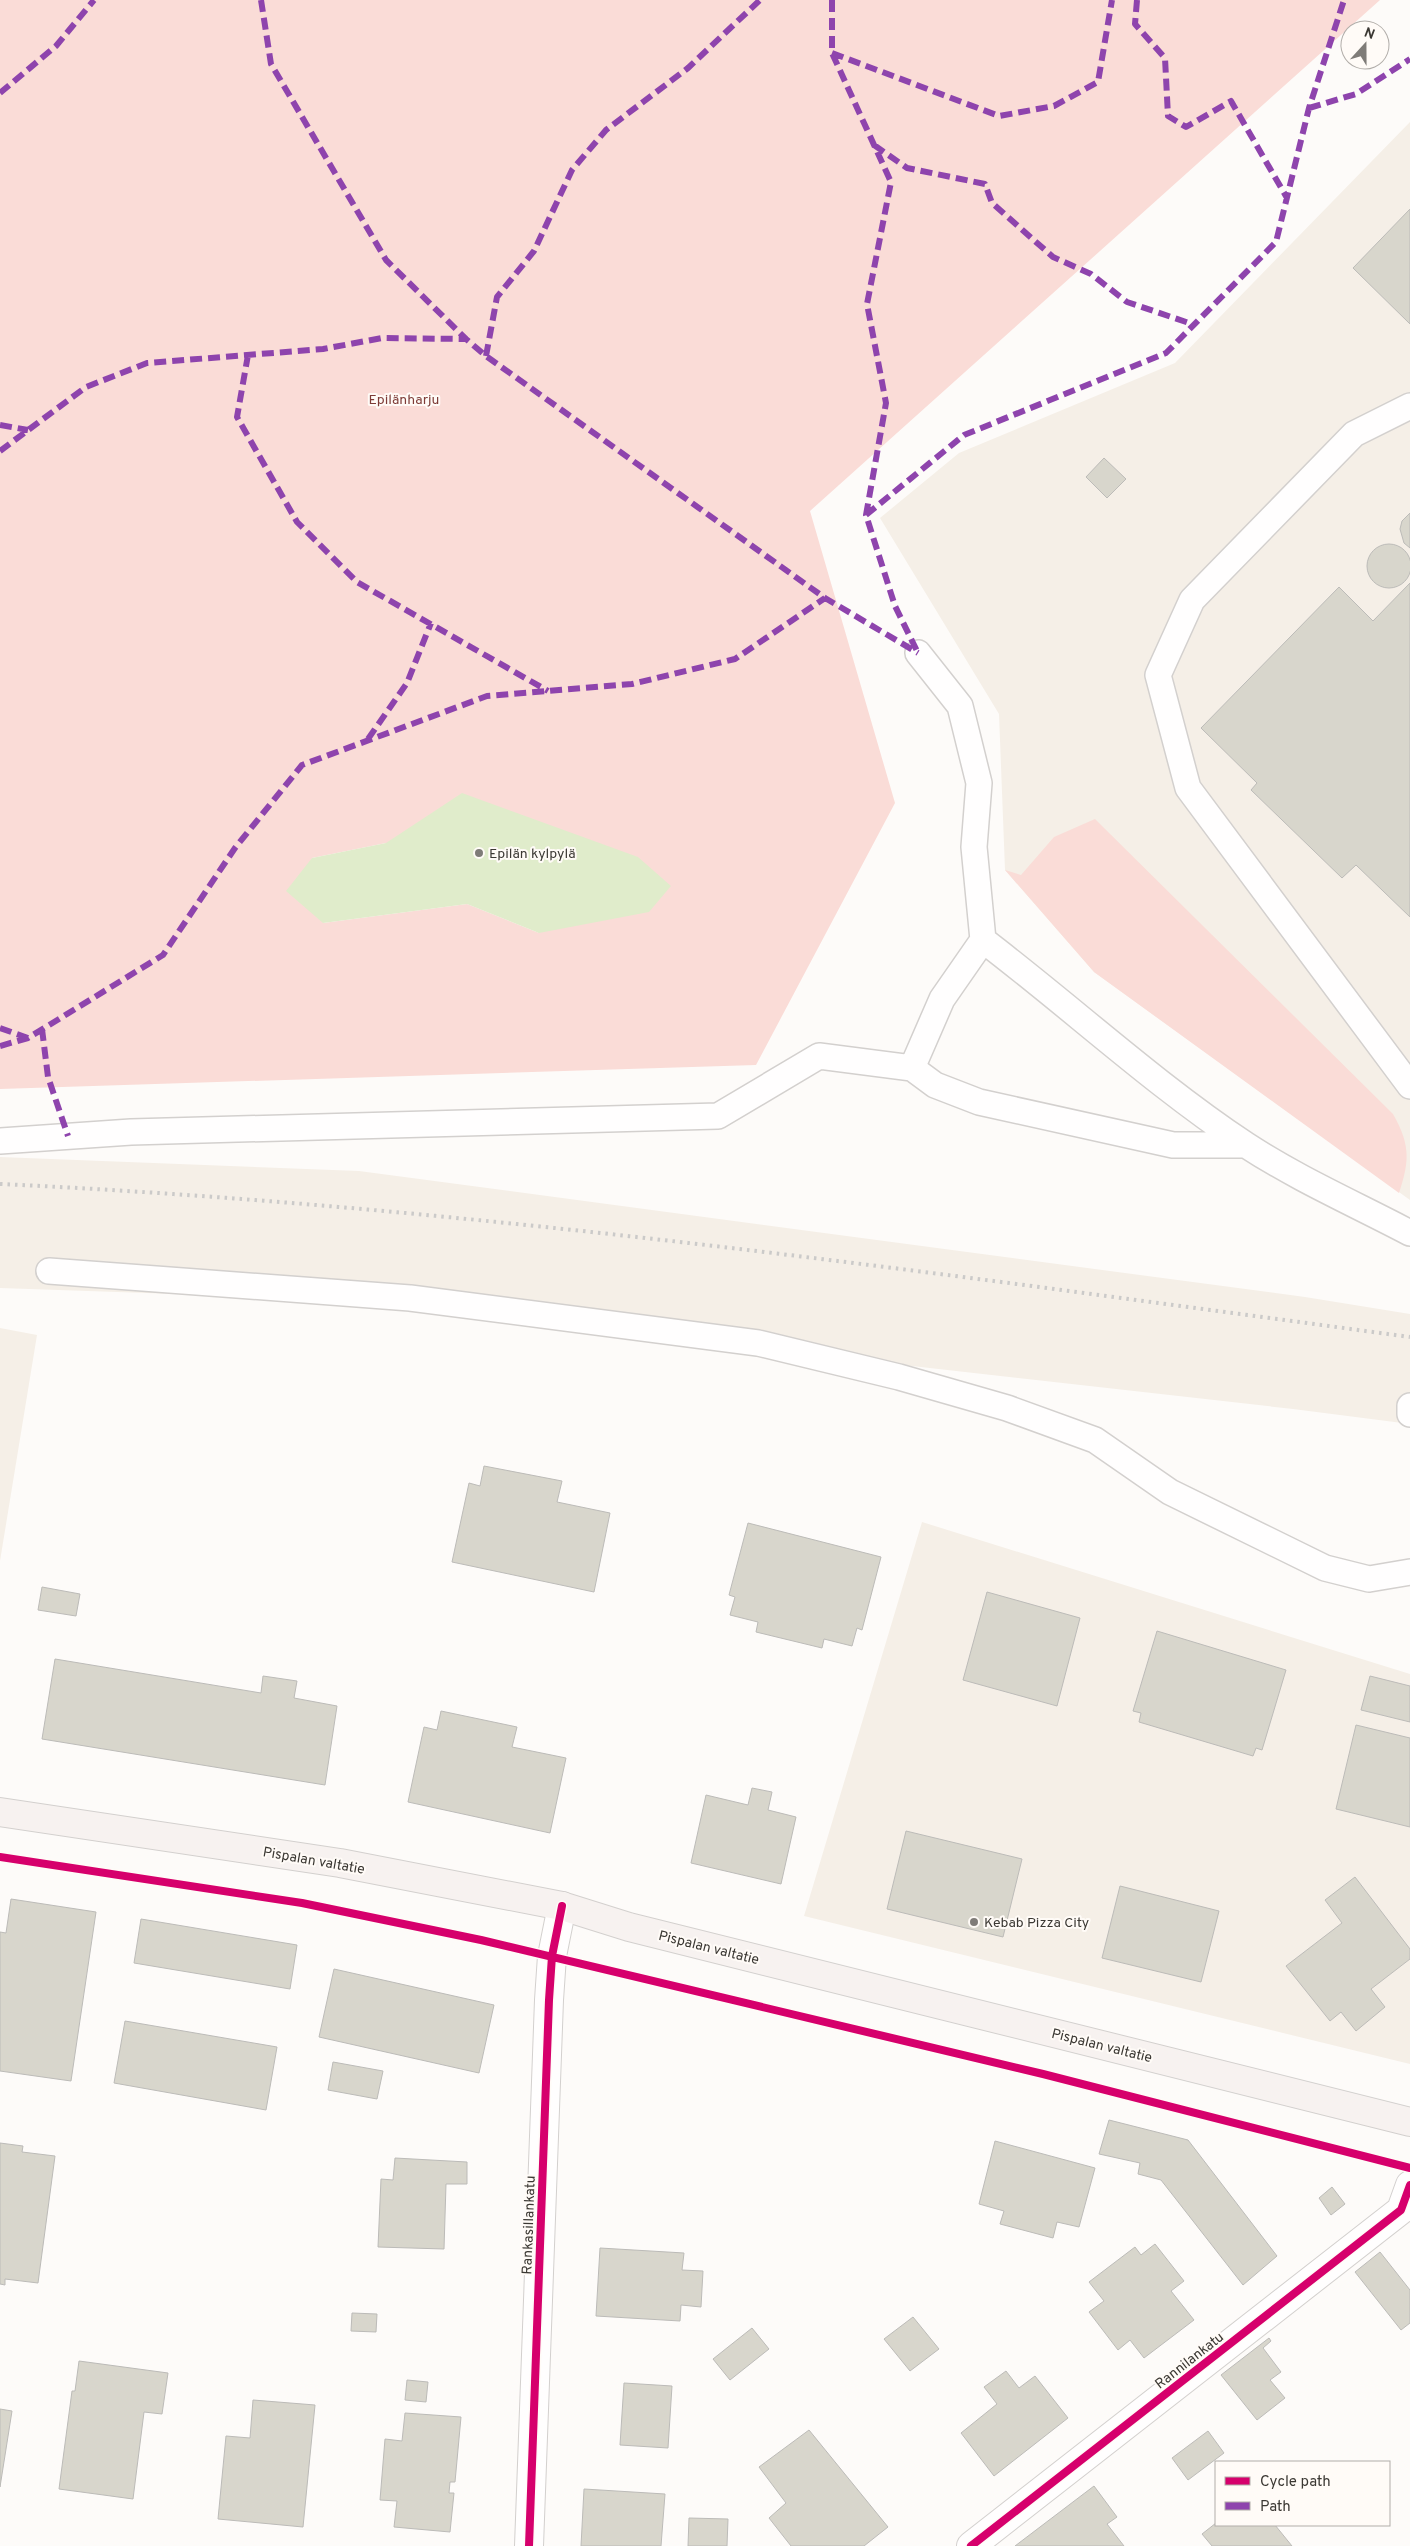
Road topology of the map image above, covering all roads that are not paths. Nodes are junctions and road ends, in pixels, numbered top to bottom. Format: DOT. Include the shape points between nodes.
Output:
graph roads {
  1 [pos="1410,406"];
  2 [pos="918,653"];
  3 [pos="983,940"];
  4 [pos="912,1068"];
  5 [pos="1410,1086"];
  6 [pos="0,1141"];
  7 [pos="1246,1145"];
  8 [pos="1410,1233"];
  9 [pos="49,1271"];
  10 [pos="1410,1406"];
  11 [pos="1410,1414"];
  12 [pos="1410,1572"];
  13 [pos="0,1812"];
  14 [pos="562,1906"];
  15 [pos="1410,2122"];
  16 [pos="1410,2185"];
  17 [pos="529,2546"];
  18 [pos="971,2546"];
  1 -- 5 [label="lane" via="1354,434 1192,600 1158,675 1188,788"];
  2 -- 3 [label="lane" via="960,706 979,783 974,847"];
  3 -- 4 [label="lane" via="942,999"];
  3 -- 7 [label="lane" via="1177,1095"];
  4 -- 6 [label="lane" via="819,1056 718,1116 131,1132"];
  4 -- 7 [label="lane" via="935,1085 979,1102 1173,1144"];
  7 -- 8 [label="lane"];
  9 -- 12 [label="lane" via="410,1298 758,1343 899,1377 989,1403 1095,1440 1170,1492 1326,1568 1369,1579"];
  10 -- 11 [label="lane"];
  13 -- 14 [label="main road, Pispalan valtatie" via="340,1863"];
  14 -- 15 [label="main road, Pispalan valtatie" via="657,1934"];
  14 -- 17 [label="street, Rankasillankatu" via="552,1956 549,2000"];
  16 -- 18 [label="street, Rannilankatu" via="1401,2210"];
}
